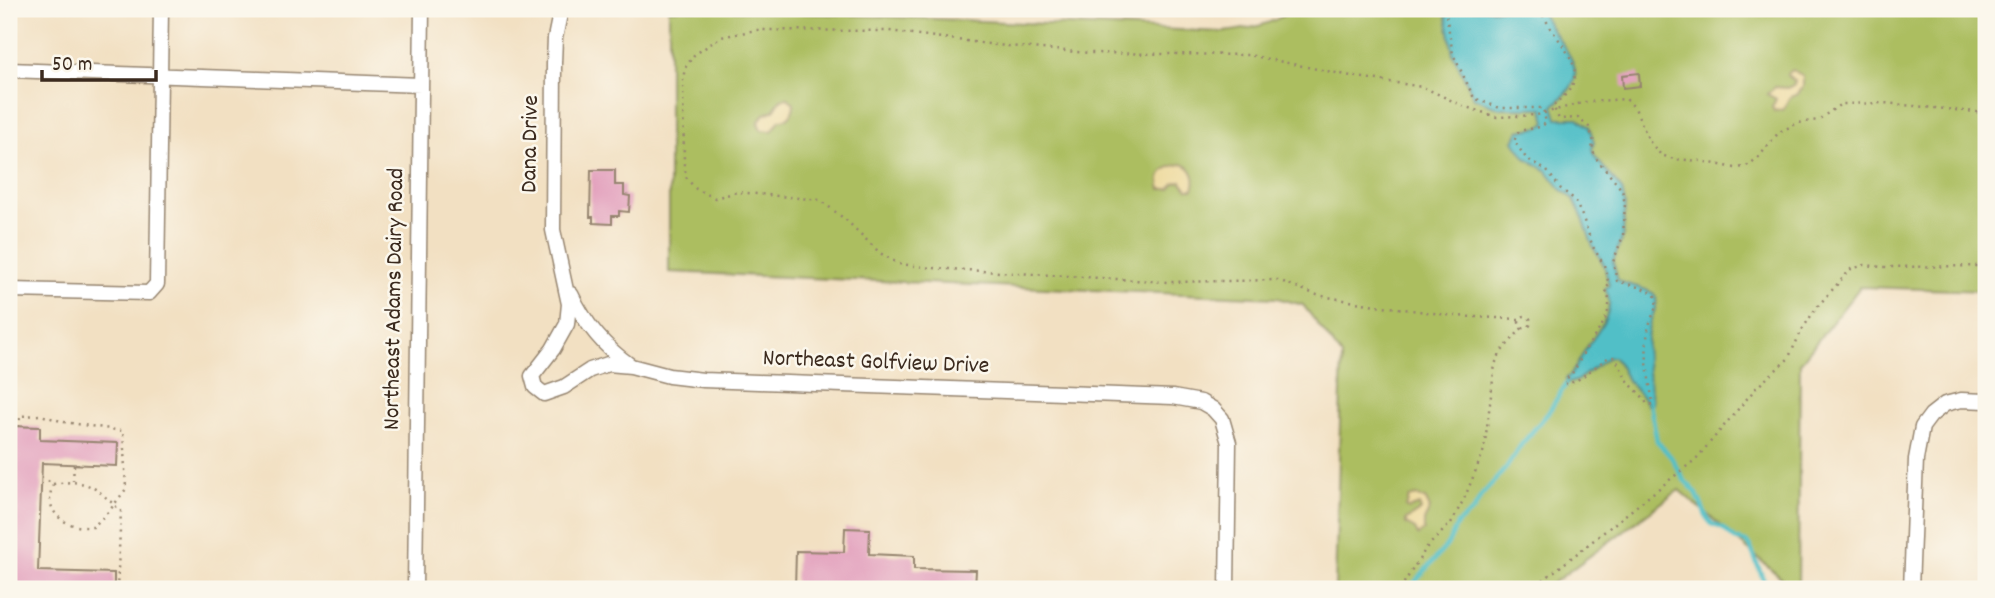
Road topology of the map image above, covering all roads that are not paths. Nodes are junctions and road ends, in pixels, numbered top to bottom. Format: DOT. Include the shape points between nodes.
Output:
graph roads {
  1 [pos="162,9"];
  2 [pos="422,9"];
  3 [pos="561,9"];
  4 [pos="9,70"];
  5 [pos="161,76"];
  6 [pos="421,85"];
  7 [pos="565,279"];
  8 [pos="9,289"];
  9 [pos="631,366"];
  10 [pos="544,394"];
  11 [pos="1986,401"];
  12 [pos="415,589"];
  13 [pos="1227,589"];
  14 [pos="1911,589"];
  1 -- 5 [label="street"];
  2 -- 6 [label="street, Northeast Adams Dairy Road"];
  3 -- 7 [label="street, Dana Drive" via="555,38 553,230"];
  4 -- 5 [label="street"];
  5 -- 6 [label="street"];
  5 -- 8 [label="street" via="157,284 150,297"];
  6 -- 12 [label="street, Northeast Adams Dairy Road"];
  7 -- 9 [label="street, Dana Drive" via="583,318 602,344"];
  7 -- 10 [label="street, Dana Drive" via="567,324 533,376"];
  9 -- 10 [label="street, Northeast Golfview Drive" via="608,364"];
  9 -- 13 [label="street, Northeast Golfview Drive" via="703,380 1173,397 1201,402 1222,419 1229,443"];
  11 -- 14 [label="street" via="1945,404 1922,427 1916,459"];
}
